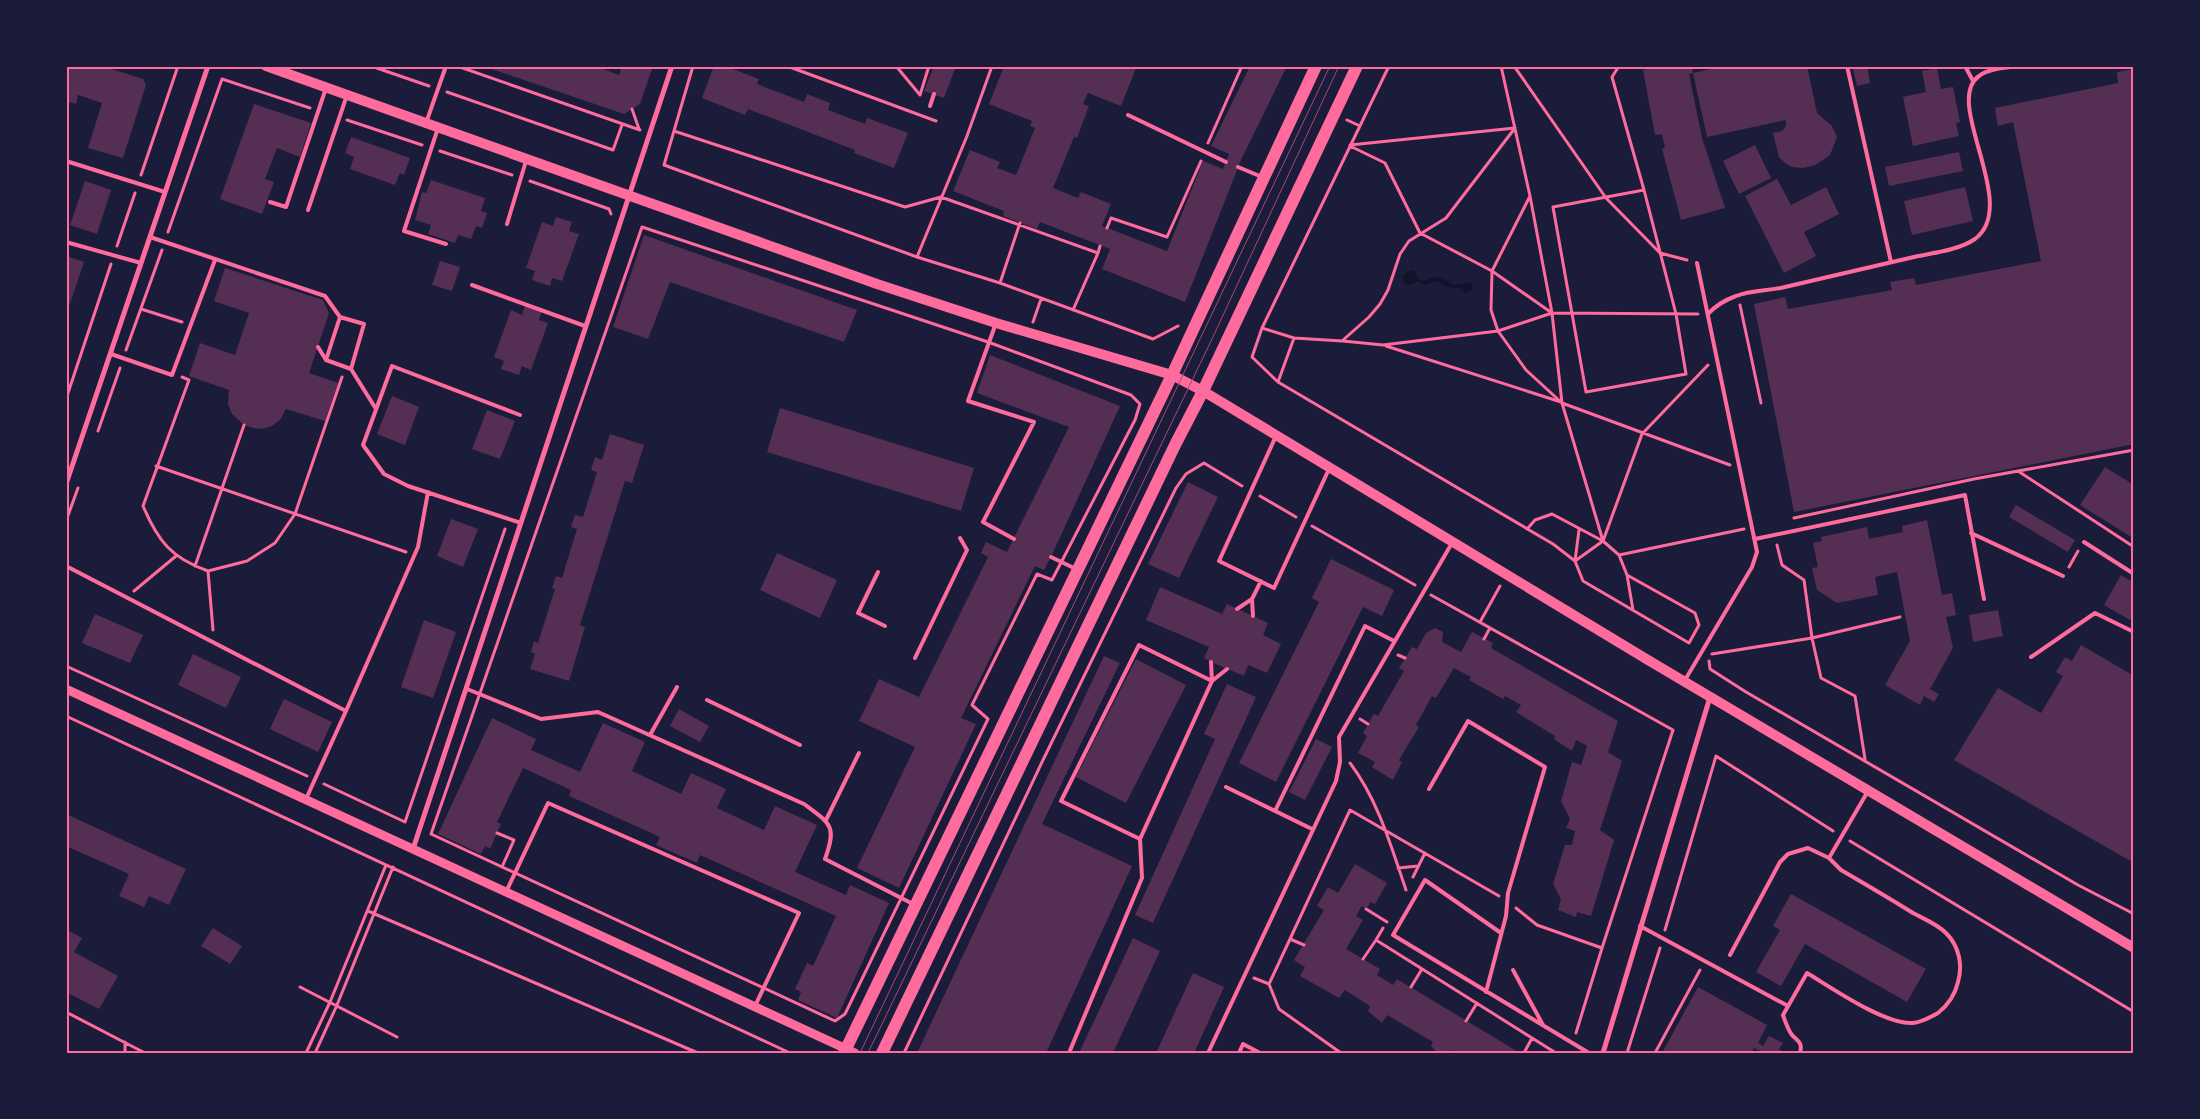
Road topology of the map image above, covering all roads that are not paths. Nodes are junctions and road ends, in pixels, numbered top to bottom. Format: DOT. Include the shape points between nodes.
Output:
graph roads {
  1 [pos="208,66"];
  2 [pos="266,66"];
  3 [pos="446,66"];
  4 [pos="672,66"];
  5 [pos="1316,66"];
  6 [pos="1357,66"];
  7 [pos="1847,66"];
  8 [pos="1965,66"];
  9 [pos="2019,66"];
  10 [pos="1973,81"];
  11 [pos="326,88"];
  12 [pos="934,94"];
  13 [pos="347,95"];
  14 [pos="930,106"];
  15 [pos="1128,115"];
  16 [pos="425,123"];
  17 [pos="438,128"];
  18 [pos="527,159"];
  19 [pos="66,160"];
  20 [pos="1226,162"];
  21 [pos="1238,167"];
  22 [pos="1264,178"];
  23 [pos="166,192"];
  24 [pos="629,194"];
  25 [pos="270,202"];
  26 [pos="308,210"];
  27 [pos="506,224"];
  28 [pos="150,237"];
  29 [pos="66,242"];
  30 [pos="446,244"];
  31 [pos="215,260"];
  32 [pos="1891,262"];
  33 [pos="1697,263"];
  34 [pos="141,264"];
  35 [pos="472,285"];
  36 [pos="1708,314"];
  37 [pos="340,317"];
  38 [pos="996,323"];
  39 [pos="585,326"];
  40 [pos="318,347"];
  41 [pos="110,354"];
  42 [pos="326,360"];
  43 [pos="351,369"];
  44 [pos="1172,375"];
  45 [pos="1203,391"];
  46 [pos="376,408"];
  47 [pos="520,415"];
  48 [pos="1276,436"];
  49 [pos="1330,468"];
  50 [pos="66,484"];
  51 [pos="428,492"];
  52 [pos="521,523"];
  53 [pos="1971,533"];
  54 [pos="960,538"];
  55 [pos="1014,539"];
  56 [pos="1755,539"];
  57 [pos="2084,542"];
  58 [pos="1452,543"];
  59 [pos="1051,557"];
  60 [pos="66,566"];
  61 [pos="1077,570"];
  62 [pos="878,572"];
  63 [pos="2134,574"];
  64 [pos="2063,576"];
  65 [pos="1261,582"];
  66 [pos="1984,599"];
  67 [pos="1252,600"];
  68 [pos="1237,609"];
  69 [pos="1253,616"];
  70 [pos="885,626"];
  71 [pos="2134,632"];
  72 [pos="1394,641"];
  73 [pos="2030,657"];
  74 [pos="915,658"];
  75 [pos="1211,662"];
  76 [pos="1227,669"];
  77 [pos="1212,681"];
  78 [pos="1684,682"];
  79 [pos="677,687"];
  80 [pos="66,689"];
  81 [pos="467,689"];
  82 [pos="1710,697"];
  83 [pos="708,700"];
  84 [pos="346,711"];
  85 [pos="650,735"];
  86 [pos="800,745"];
  87 [pos="859,753"];
  88 [pos="1226,787"];
  89 [pos="1429,789"];
  90 [pos="1869,789"];
  91 [pos="306,799"];
  92 [pos="1274,811"];
  93 [pos="826,820"];
  94 [pos="1312,829"];
  95 [pos="1140,839"];
  96 [pos="413,849"];
  97 [pos="1830,858"];
  98 [pos="506,892"];
  99 [pos="915,905"];
  100 [pos="1640,926"];
  101 [pos="1501,933"];
  102 [pos="2134,948"];
  103 [pos="1730,955"];
  104 [pos="1513,970"];
  105 [pos="1486,992"];
  106 [pos="755,1006"];
  107 [pos="1788,1006"];
  108 [pos="1544,1027"];
  109 [pos="848,1051"];
  110 [pos="882,1053"];
  111 [pos="1069,1053"];
  112 [pos="1208,1053"];
  113 [pos="1239,1053"];
  114 [pos="1260,1053"];
  115 [pos="1588,1053"];
  116 [pos="1603,1053"];
  117 [pos="1800,1053"];
  1 -- 23 [label="street"];
  2 -- 11 [label="main road"];
  3 -- 16 [label="lane"];
  4 -- 24 [label="street"];
  5 -- 22 [label="main road"];
  6 -- 45 [label="main road"];
  7 -- 32 [label="lane"];
  8 -- 10 [label="lane"];
  9 -- 10 [label="lane" via="2000,68"];
  10 -- 32 [label="lane" via="1969,111 1991,207 1986,229 1974,240 1946,250"];
  11 -- 13 [label="main road"];
  11 -- 25 [label="lane" via="286,207"];
  12 -- 14 [label="lane"];
  13 -- 16 [label="main road"];
  13 -- 26 [label="lane"];
  15 -- 20 [label="lane"];
  16 -- 17 [label="main road"];
  17 -- 18 [label="main road"];
  17 -- 30 [label="lane" via="404,231"];
  18 -- 24 [label="main road"];
  18 -- 27 [label="lane"];
  19 -- 23 [label="lane"];
  21 -- 22 [label="lane"];
  22 -- 44 [label="main road"];
  23 -- 28 [label="street"];
  24 -- 38 [label="main road" via="877,284"];
  24 -- 39 [label="street"];
  28 -- 31 [label="lane"];
  28 -- 34 [label="street"];
  29 -- 34 [label="lane"];
  31 -- 37 [label="lane" via="325,296"];
  31 -- 41 [label="lane" via="172,376"];
  32 -- 36 [label="lane" via="1738,295 1723,301"];
  33 -- 36 [label="lane"];
  34 -- 41 [label="street"];
  35 -- 39 [label="lane"];
  36 -- 56 [label="lane"];
  37 -- 42 [label="lane"];
  37 -- 43 [label="lane" via="364,324"];
  38 -- 44 [label="main road"];
  38 -- 55 [label="lane" via="968,401 1034,422 983,522"];
  39 -- 52 [label="street"];
  40 -- 42 [label="lane"];
  41 -- 50 [label="street"];
  42 -- 43 [label="lane"];
  43 -- 46 [label="lane"];
  44 -- 45 [label="main road"];
  44 -- 61 [label="main road"];
  45 -- 48 [label="main road"];
  45 -- 110 [label="main road"];
  46 -- 47 [label="lane" via="392,366"];
  46 -- 51 [label="lane" via="363,445 384,474"];
  48 -- 49 [label="main road"];
  48 -- 65 [label="lane" via="1219,561"];
  49 -- 58 [label="main road"];
  49 -- 65 [label="lane" via="1274,588"];
  51 -- 52 [label="lane"];
  51 -- 84 [label="lane" via="418,547"];
  52 -- 81 [label="street"];
  53 -- 56 [label="lane" via="1965,495"];
  53 -- 64 [label="lane"];
  53 -- 66 [label="lane"];
  54 -- 74 [label="lane" via="967,550"];
  56 -- 78 [label="lane" via="1757,552 1752,567"];
  57 -- 63 [label="lane"];
  58 -- 72 [label="lane"];
  58 -- 78 [label="main road"];
  59 -- 61 [label="lane"];
  60 -- 84 [label="lane"];
  61 -- 99 [label="main road"];
  62 -- 70 [label="lane" via="858,613"];
  65 -- 67 [label="lane"];
  67 -- 68 [label="lane"];
  67 -- 69 [label="lane"];
  71 -- 73 [label="lane" via="2094,613"];
  72 -- 92 [label="lane" via="1365,626"];
  72 -- 94 [label="lane" via="1339,737 1340,762 1336,781"];
  75 -- 77 [label="lane"];
  76 -- 77 [label="lane"];
  77 -- 95 [label="lane"];
  77 -- 95 [label="lane" via="1139,645 1061,801"];
  78 -- 82 [label="main road"];
  79 -- 85 [label="lane"];
  80 -- 91 [label="street"];
  81 -- 85 [label="lane" via="541,719 598,712"];
  81 -- 96 [label="street"];
  82 -- 90 [label="main road"];
  82 -- 100 [label="street"];
  83 -- 86 [label="lane"];
  84 -- 91 [label="lane"];
  85 -- 93 [label="lane" via="804,804"];
  87 -- 93 [label="lane"];
  88 -- 92 [label="lane"];
  89 -- 101 [label="lane" via="1468,721 1545,767 1508,893"];
  90 -- 97 [label="lane"];
  90 -- 102 [label="main road"];
  91 -- 96 [label="street"];
  92 -- 94 [label="lane"];
  93 -- 99 [label="lane" via="832,840 825,859"];
  94 -- 112 [label="lane"];
  95 -- 111 [label="lane" via="1142,878"];
  96 -- 98 [label="street"];
  97 -- 103 [label="lane" via="1808,848 1788,854 1780,862"];
  97 -- 107 [label="lane" via="1841,870 1946,932 1959,958 1956,992 1946,1007 1930,1018 1913,1023 1894,1021 1807,973"];
  98 -- 106 [label="street"];
  98 -- 106 [label="lane" via="548,803 799,913"];
  99 -- 109 [label="main road"];
  100 -- 107 [label="lane"];
  100 -- 116 [label="street"];
  101 -- 105 [label="lane"];
  101 -- 105 [label="lane" via="1425,880 1393,935"];
  104 -- 108 [label="lane"];
  105 -- 108 [label="lane"];
  106 -- 109 [label="street"];
  107 -- 117 [label="lane" via="1783,1015 1792,1034 1800,1041"];
  108 -- 115 [label="lane"];
  113 -- 114 [label="lane" via="1243,1044"];
}
